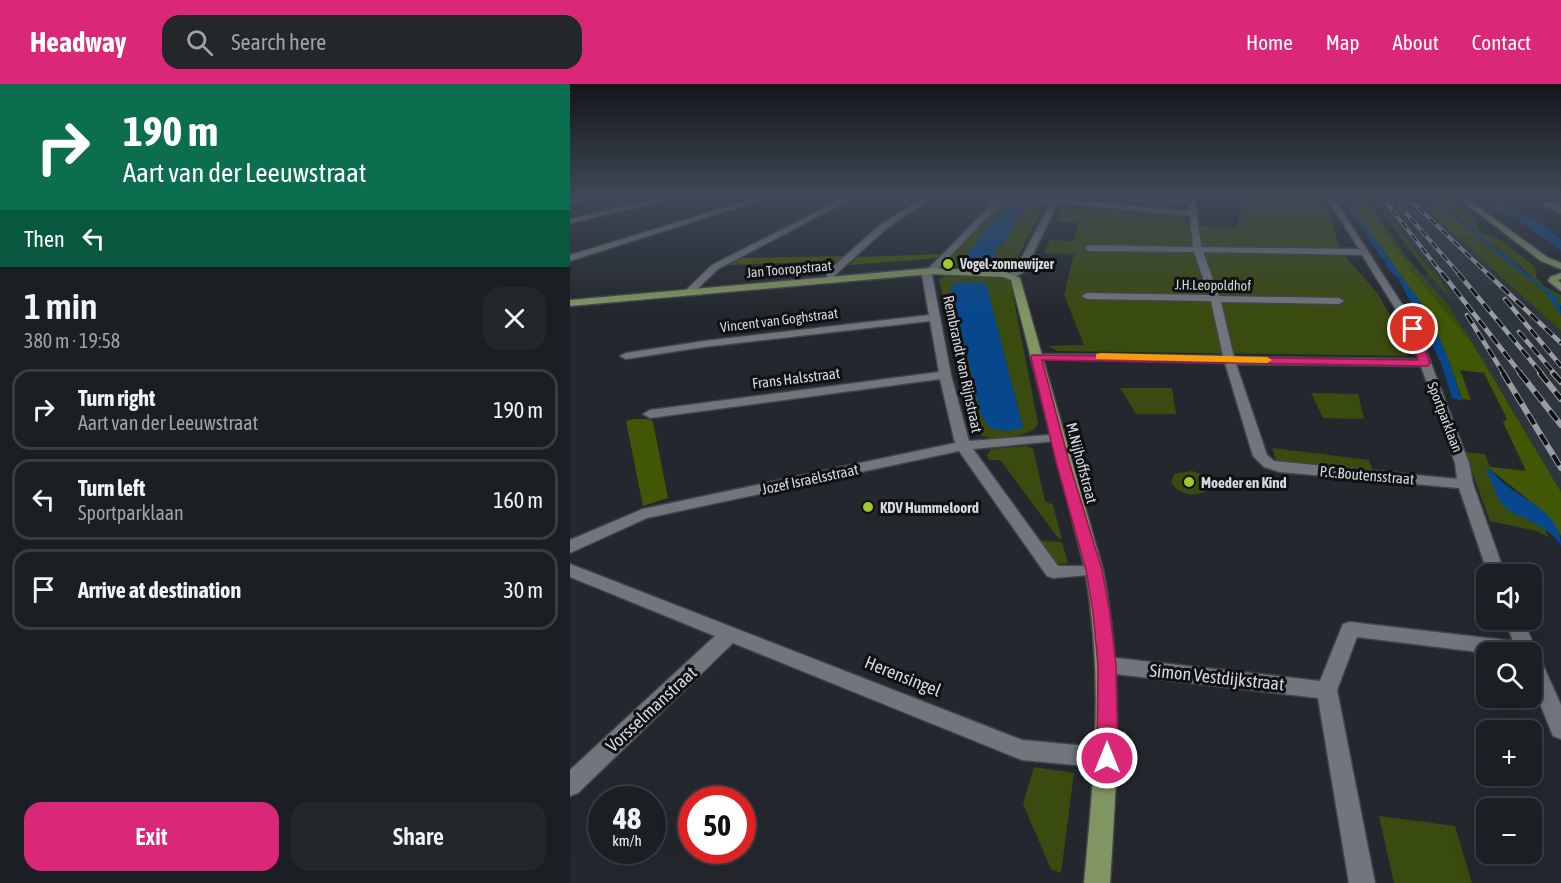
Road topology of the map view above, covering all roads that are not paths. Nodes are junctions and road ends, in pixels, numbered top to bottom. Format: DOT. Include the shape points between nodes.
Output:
graph roads {
  1 [pos="646,234"];
  2 [pos="779,234"];
  3 [pos="875,234"];
  4 [pos="967,234"];
  5 [pos="1038,234"];
  6 [pos="1195,234"];
  7 [pos="1353,234"];
  8 [pos="1511,234"];
  9 [pos="1089,248"];
  10 [pos="1197,249"];
  11 [pos="1364,252"];
  12 [pos="570,258"];
  13 [pos="1545,259"];
  14 [pos="1561,266"];
  15 [pos="931,271"];
  16 [pos="1011,276"];
  17 [pos="1561,276"];
  18 [pos="830,279"];
  19 [pos="1561,288"];
  20 [pos="690,291"];
  21 [pos="1087,296"];
  22 [pos="1215,298"];
  23 [pos="1339,301"];
  24 [pos="570,303"];
  25 [pos="935,316"];
  26 [pos="626,356"];
  27 [pos="1036,357"];
  28 [pos="1229,359"];
  29 [pos="1424,363"];
  30 [pos="945,375"];
  31 [pos="650,414"];
  32 [pos="1056,437"];
  33 [pos="963,446"];
  34 [pos="1465,484"];
  35 [pos="570,547"];
  36 [pos="1493,564"];
  37 [pos="570,570"];
  38 [pos="1094,570"];
  39 [pos="731,633"];
  40 [pos="1476,647"];
  41 [pos="1107,665"];
  42 [pos="1542,686"];
  43 [pos="1327,690"];
  44 [pos="1561,729"];
  45 [pos="1107,758"];
  46 [pos="570,785"];
  47 [pos="1097,883"];
  48 [pos="1362,883"];
  1 -- 12 [label="street"];
  2 -- 20 [label="street" via="715,267"];
  3 -- 18 [label="street" via="830,274"];
  4 -- 15 [label="street"];
  5 -- 16 [label="street" via="1019,272"];
  6 -- 10 [label="street"];
  7 -- 11 [label="street, Sportparklaan"];
  8 -- 13 [label="main road"];
  9 -- 10 [label="street"];
  10 -- 11 [label="street"];
  10 -- 22 [label="street"];
  11 -- 29 [label="street, Sportparklaan" via="1413,329"];
  13 -- 14 [label="main road"];
  13 -- 17 [label="main road"];
  15 -- 16 [label="main road, Jan Tooropstraat"];
  15 -- 18 [label="main road, Jan Tooropstraat"];
  15 -- 25 [label="street, Rembrandt van Rijnstraat" via="927,275"];
  16 -- 27 [label="main road, M.Nijhoffstraat" via="1017,282"];
  17 -- 19 [label="main road" via="1553,279"];
  18 -- 20 [label="main road, Jan Tooropstraat"];
  20 -- 24 [label="main road, Jan Tooropstraat"];
  21 -- 22 [label="street, J.H.Leopoldhof"];
  22 -- 23 [label="street, J.H.Leopoldhof"];
  22 -- 28 [label="street"];
  25 -- 26 [label="street, Vincent van Goghstraat"];
  25 -- 30 [label="street, Rembrandt van Rijnstraat"];
  27 -- 28 [label="street"];
  27 -- 32 [label="main road, M.Nijhoffstraat"];
  28 -- 29 [label="street"];
  28 -- 34 [label="street, P.C.Boutensstraat" via="1260,456 1270,466"];
  29 -- 34 [label="street, Sportparklaan" via="1462,463"];
  30 -- 31 [label="street, Frans Halsstraat"];
  30 -- 33 [label="street, Rembrandt van Rijnstraat"];
  32 -- 33 [label="street, Jozef Israëlsstraat"];
  32 -- 38 [label="main road, M.Nijhoffstraat"];
  33 -- 35 [label="street, Jozef Israëlsstraat" via="643,514"];
  33 -- 38 [label="street, Rembrandt van Rijnstraat" via="1053,572"];
  34 -- 36 [label="street, Sportparklaan"];
  37 -- 39 [label="street, Herensingel"];
  38 -- 41 [label="main road, M.Nijhoffstraat"];
  39 -- 45 [label="street, Herensingel" via="1022,750"];
  39 -- 46 [label="street, Vorsselmanstraat"];
  40 -- 43 [label="street" via="1350,629"];
  41 -- 43 [label="street, Simon Vestdijkstraat"];
  41 -- 45 [label="main road, M.Nijhoffstraat"];
  42 -- 44 [label="street"];
  43 -- 48 [label="street"];
  45 -- 47 [label="main road"];
}
